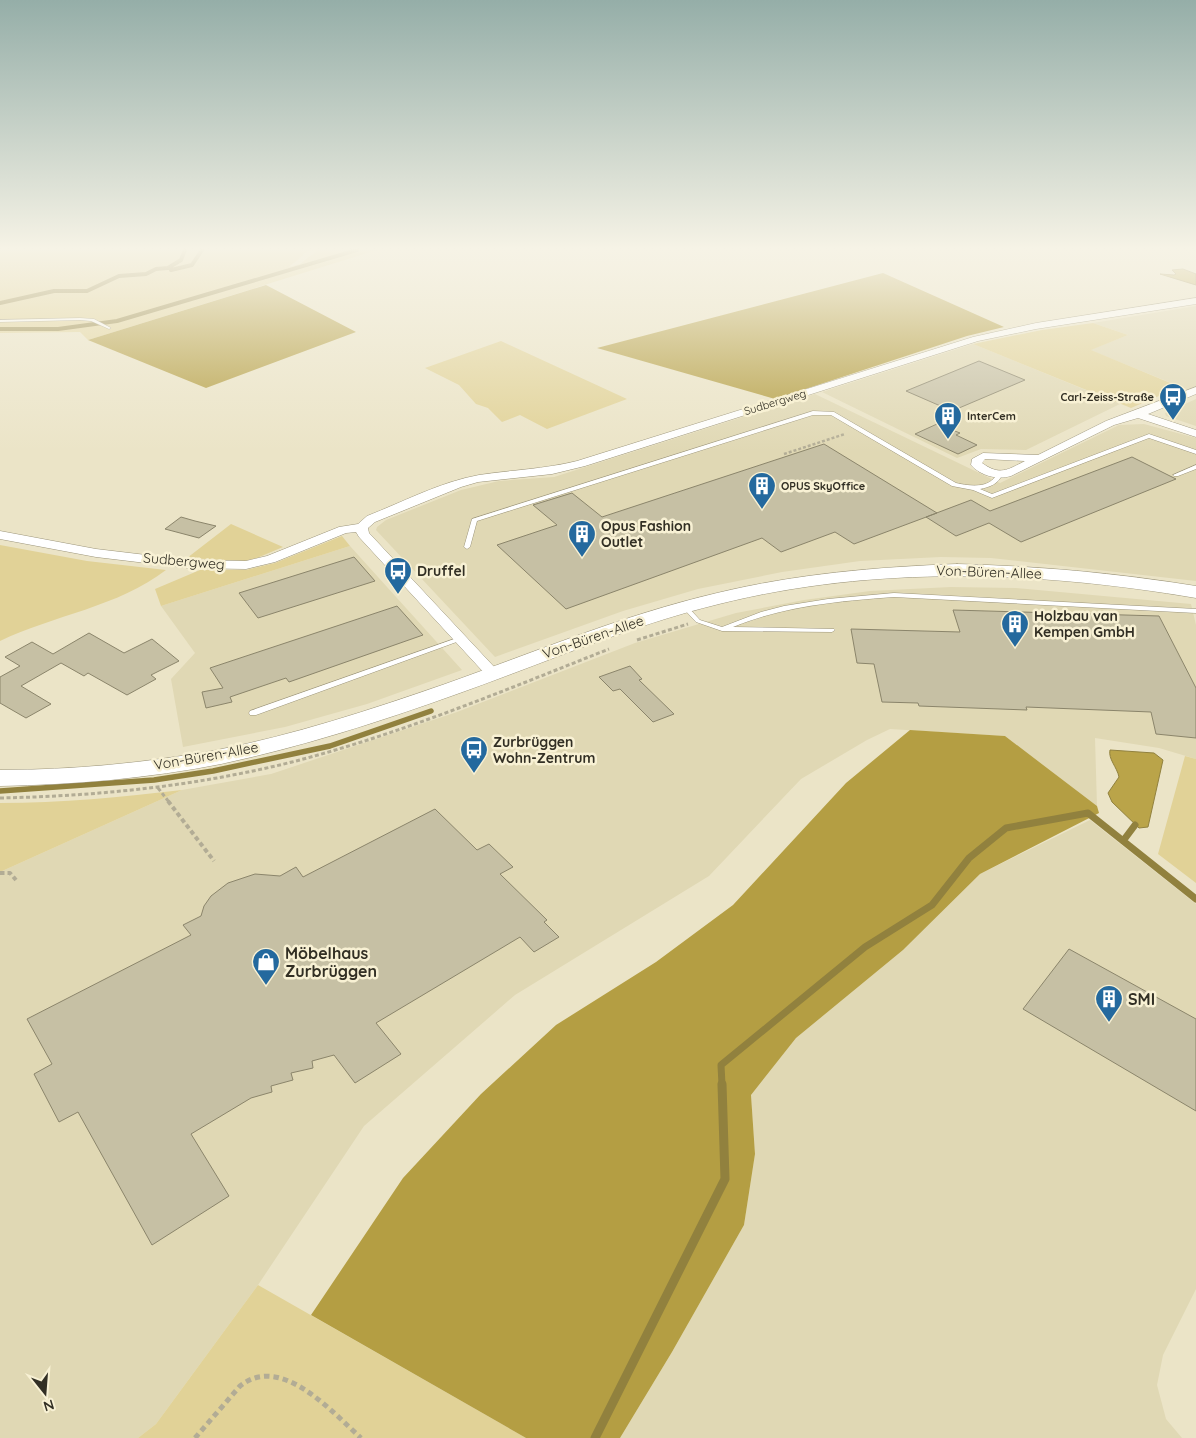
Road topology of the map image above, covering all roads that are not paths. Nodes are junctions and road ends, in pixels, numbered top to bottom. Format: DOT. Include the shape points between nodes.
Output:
graph roads {
  1 [pos="1093,317"];
  2 [pos="0,321"];
  3 [pos="107,327"];
  4 [pos="1196,390"];
  5 [pos="1138,414"];
  6 [pos="1196,434"];
  7 [pos="1196,452"];
  8 [pos="1040,458"];
  9 [pos="1196,468"];
  10 [pos="999,475"];
  11 [pos="1176,475"];
  12 [pos="974,488"];
  13 [pos="362,527"];
  14 [pos="0,535"];
  15 [pos="466,547"];
  16 [pos="1196,592"];
  17 [pos="685,607"];
  18 [pos="1196,610"];
  19 [pos="722,629"];
  20 [pos="832,630"];
  21 [pos="460,639"];
  22 [pos="492,673"];
  23 [pos="253,713"];
  24 [pos="0,778"];
  1 -- 13 [label="street, Sudbergweg" via="976,339 581,464 458,484 371,519"];
  2 -- 3 [label="lane" via="61,318 95,322"];
  4 -- 5 [label="street"];
  5 -- 6 [label="street"];
  5 -- 8 [label="street" via="1110,423"];
  7 -- 12 [label="lane" via="1149,436 992,496"];
  8 -- 10 [label="street"];
  8 -- 10 [label="street" via="983,456 976,461 987,472"];
  9 -- 11 [label="lane"];
  10 -- 12 [label="lane" via="992,483"];
  12 -- 15 [label="lane" via="954,485 832,413 813,413 474,520"];
  13 -- 14 [label="street, Sudbergweg" via="343,530 271,559 246,565 188,564 96,553"];
  13 -- 21 [label="street" via="363,534"];
  16 -- 17 [label="street, Von-Büren-Allee" via="1076,576 946,570 862,574 792,583"];
  17 -- 19 [label="lane" via="698,621"];
  17 -- 22 [label="street, Von-Büren-Allee" via="606,630"];
  18 -- 19 [label="lane" via="894,595 849,598 788,608 746,618"];
  19 -- 20 [label="lane"];
  21 -- 22 [label="street"];
  21 -- 23 [label="lane"];
  22 -- 24 [label="street, Von-Büren-Allee" via="371,716 242,751 175,764 69,775"];
}
